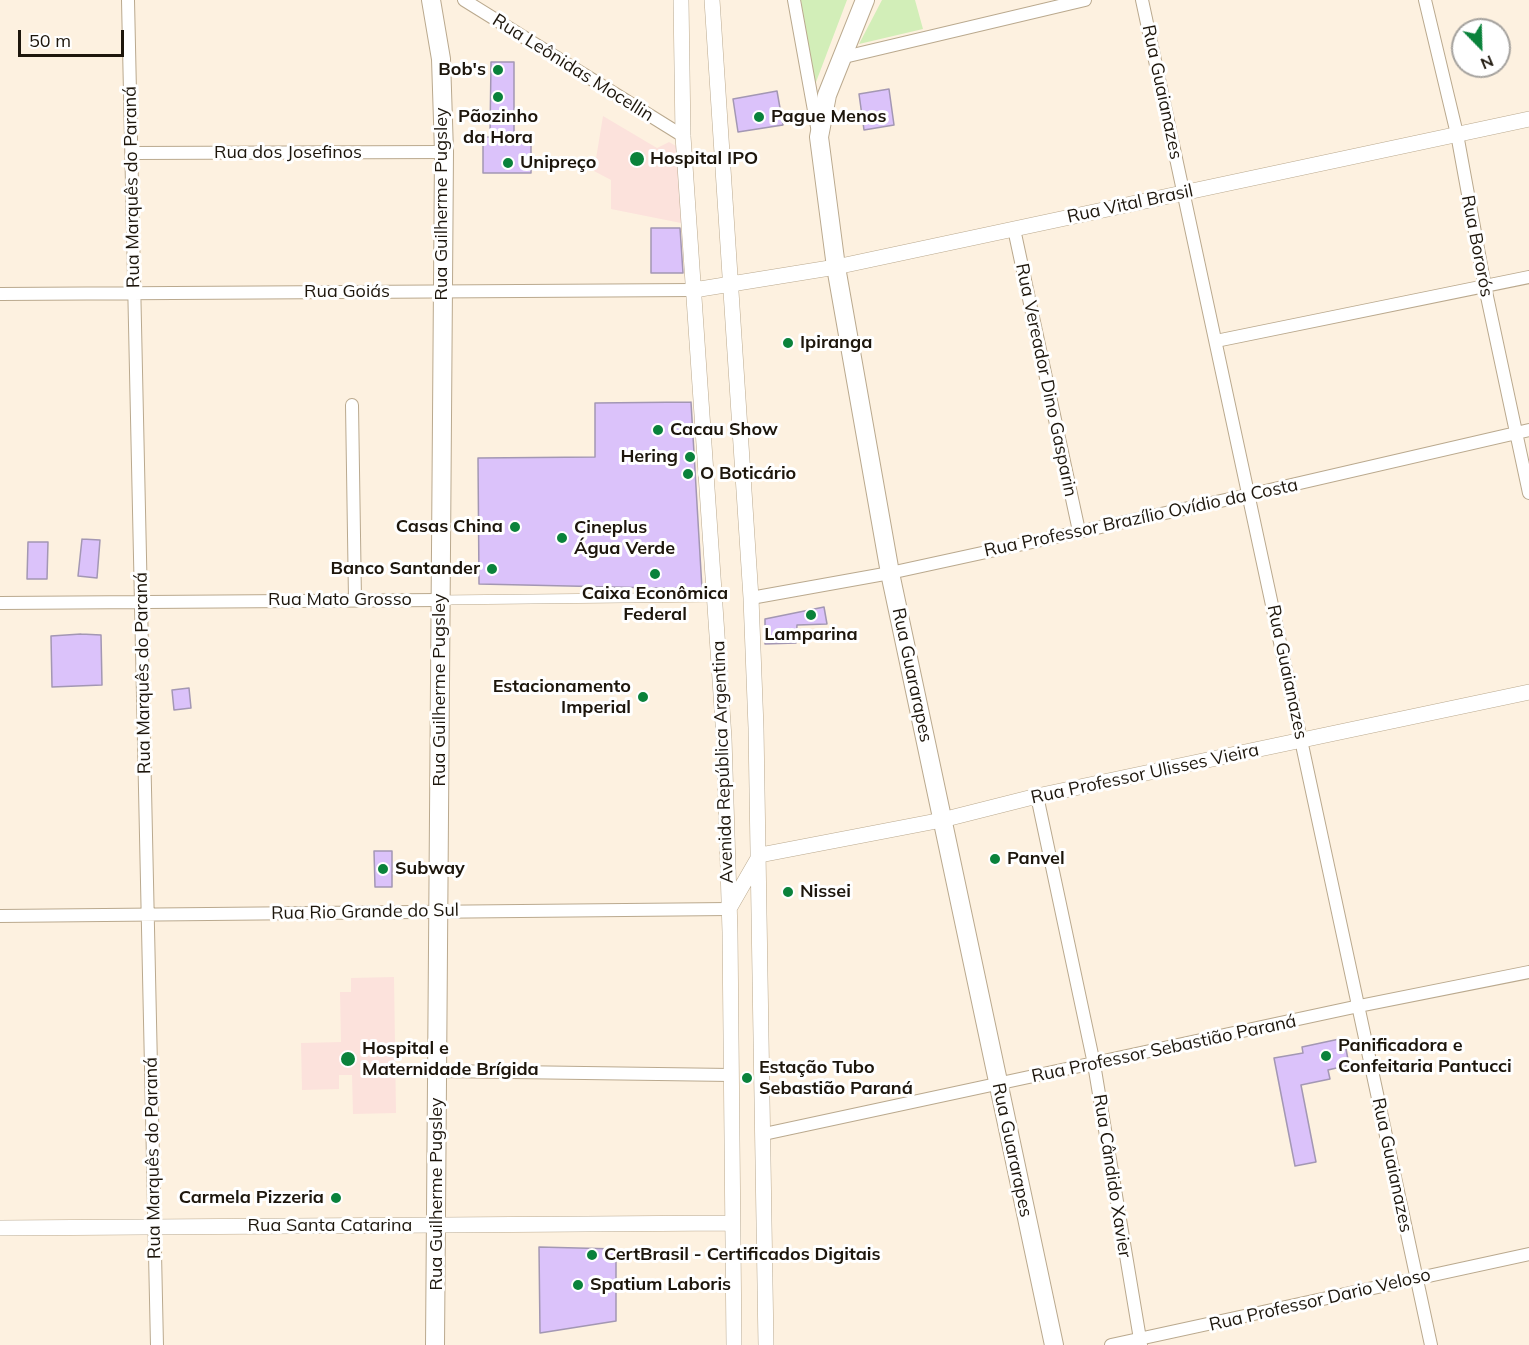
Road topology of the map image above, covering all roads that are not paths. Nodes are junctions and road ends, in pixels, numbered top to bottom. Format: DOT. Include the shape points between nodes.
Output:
graph roads {
  1 [pos="128,0"];
  2 [pos="431,0"];
  3 [pos="464,0"];
  4 [pos="681,0"];
  5 [pos="712,0"];
  6 [pos="794,0"];
  7 [pos="864,0"];
  8 [pos="1085,0"];
  9 [pos="1142,0"];
  10 [pos="1425,0"];
  11 [pos="840,58"];
  12 [pos="1529,118"];
  13 [pos="1457,134"];
  14 [pos="683,136"];
  15 [pos="819,137"];
  16 [pos="444,152"];
  17 [pos="132,153"];
  18 [pos="1184,192"];
  19 [pos="1014,229"];
  20 [pos="836,267"];
  21 [pos="1529,277"];
  22 [pos="731,285"];
  23 [pos="1485,287"];
  24 [pos="693,290"];
  25 [pos="442,292"];
  26 [pos="0,294"];
  27 [pos="135,294"];
  28 [pos="1216,342"];
  29 [pos="352,405"];
  30 [pos="1529,430"];
  31 [pos="1516,433"];
  32 [pos="1529,493"];
  33 [pos="1248,495"];
  34 [pos="1079,531"];
  35 [pos="890,573"];
  36 [pos="716,597"];
  37 [pos="751,598"];
  38 [pos="355,600"];
  39 [pos="440,600"];
  40 [pos="141,602"];
  41 [pos="0,603"];
  42 [pos="1529,692"];
  43 [pos="1302,740"];
  44 [pos="1037,796"];
  45 [pos="942,820"];
  46 [pos="760,855"];
  47 [pos="729,909"];
  48 [pos="438,911"];
  49 [pos="148,914"];
  50 [pos="0,916"];
  51 [pos="1529,972"];
  52 [pos="1359,1006"];
  53 [pos="1094,1064"];
  54 [pos="438,1071"];
  55 [pos="731,1075"];
  56 [pos="998,1086"];
  57 [pos="764,1134"];
  58 [pos="732,1223"];
  59 [pos="437,1225"];
  60 [pos="155,1227"];
  61 [pos="0,1228"];
  62 [pos="1529,1254"];
  63 [pos="1415,1278"];
  64 [pos="1140,1343"];
  65 [pos="157,1345"];
  66 [pos="435,1345"];
  67 [pos="734,1345"];
  68 [pos="766,1345"];
  69 [pos="1054,1345"];
  70 [pos="1111,1345"];
  71 [pos="1431,1345"];
  1 -- 17 [label="street, Rua Marquês do Paraná"];
  2 -- 16 [label="main road, Rua Guilherme Pugsley" via="441,59"];
  3 -- 14 [label="street, Rua Leônidas Mocellin"];
  4 -- 14 [label="street, Avenida República Argentina"];
  5 -- 22 [label="street, Avenida República Argentina"];
  6 -- 15 [label="street, Rua Guararapes"];
  7 -- 11 [label="main road"];
  8 -- 11 [label="street"];
  9 -- 18 [label="street, Rua Guaianazes"];
  10 -- 13 [label="street, Rua Bororós"];
  11 -- 15 [label="main road" via="827,95"];
  12 -- 13 [label="street, Rua Vital Brasil"];
  13 -- 18 [label="street, Rua Vital Brasil"];
  13 -- 23 [label="street, Rua Bororós"];
  14 -- 24 [label="street, Avenida República Argentina"];
  15 -- 20 [label="main road, Rua Guararapes"];
  16 -- 17 [label="street, Rua dos Josefinos"];
  16 -- 25 [label="main road, Rua Guilherme Pugsley"];
  17 -- 27 [label="street, Rua Marquês do Paraná"];
  18 -- 19 [label="street, Rua Vital Brasil"];
  18 -- 28 [label="street, Rua Guaianazes"];
  19 -- 20 [label="street, Rua Vital Brasil"];
  19 -- 34 [label="street, Rua Vereador Dino Gasparin"];
  20 -- 22 [label="street, Rua Vital Brasil"];
  20 -- 35 [label="main road, Rua Guararapes"];
  21 -- 23 [label="street"];
  22 -- 24 [label="street, Rua Vital Brasil"];
  22 -- 37 [label="street, Avenida República Argentina"];
  23 -- 28 [label="street"];
  23 -- 31 [label="street, Rua Bororós"];
  24 -- 25 [label="street, Rua Goiás"];
  24 -- 36 [label="street, Avenida República Argentina"];
  25 -- 27 [label="street, Rua Goiás"];
  25 -- 39 [label="main road, Rua Guilherme Pugsley"];
  26 -- 27 [label="street, Rua Goiás"];
  27 -- 40 [label="street, Rua Marquês do Paraná"];
  28 -- 33 [label="street, Rua Guaianazes"];
  29 -- 38 [label="street"];
  30 -- 31 [label="street, Rua Professor Brazílio Ovídio da Costa"];
  31 -- 32 [label="street, Rua Bororós"];
  31 -- 33 [label="street, Rua Professor Brazílio Ovídio da Costa"];
  33 -- 34 [label="street, Rua Professor Brazílio Ovídio da Costa"];
  33 -- 43 [label="street, Rua Guaianazes"];
  34 -- 35 [label="street, Rua Professor Brazílio Ovídio da Costa"];
  35 -- 37 [label="street, Rua Professor Brazílio Ovídio da Costa"];
  35 -- 45 [label="main road, Rua Guararapes"];
  36 -- 39 [label="street, Rua Mato Grosso"];
  36 -- 47 [label="street, Avenida República Argentina"];
  37 -- 46 [label="street, Avenida República Argentina"];
  38 -- 39 [label="street, Rua Mato Grosso"];
  38 -- 40 [label="street, Rua Mato Grosso"];
  39 -- 48 [label="main road, Rua Guilherme Pugsley"];
  40 -- 41 [label="street, Rua Mato Grosso"];
  40 -- 49 [label="street, Rua Marquês do Paraná"];
  42 -- 43 [label="street, Rua Professor Ulisses Vieira"];
  43 -- 44 [label="street, Rua Professor Ulisses Vieira"];
  43 -- 52 [label="street, Rua Guaianazes"];
  44 -- 45 [label="street, Rua Professor Ulisses Vieira"];
  44 -- 53 [label="street, Rua Cândido Xavier"];
  45 -- 46 [label="street, Rua Professor Ulisses Vieira"];
  45 -- 56 [label="main road, Rua Guararapes"];
  46 -- 47 [label="street"];
  46 -- 57 [label="street, Avenida República Argentina"];
  47 -- 48 [label="street, Rua Rio Grande do Sul"];
  47 -- 55 [label="street, Avenida República Argentina"];
  48 -- 49 [label="street, Rua Rio Grande do Sul"];
  48 -- 54 [label="main road, Rua Guilherme Pugsley"];
  49 -- 50 [label="street, Rua Rio Grande do Sul"];
  49 -- 60 [label="street, Rua Marquês do Paraná"];
  51 -- 52 [label="street, Rua Professor Sebastião Paraná"];
  52 -- 53 [label="street, Rua Professor Sebastião Paraná"];
  52 -- 63 [label="street, Rua Guaianazes"];
  53 -- 56 [label="street, Rua Professor Sebastião Paraná"];
  53 -- 64 [label="street, Rua Cândido Xavier"];
  54 -- 55 [label="street"];
  54 -- 59 [label="main road, Rua Guilherme Pugsley"];
  55 -- 58 [label="street, Avenida República Argentina"];
  56 -- 57 [label="street, Rua Professor Sebastião Paraná"];
  56 -- 69 [label="main road, Rua Guararapes"];
  57 -- 68 [label="street, Avenida República Argentina"];
  58 -- 59 [label="street, Rua Santa Catarina"];
  58 -- 67 [label="street, Avenida República Argentina"];
  59 -- 60 [label="street, Rua Santa Catarina"];
  59 -- 66 [label="main road, Rua Guilherme Pugsley"];
  60 -- 61 [label="street, Rua Santa Catarina"];
  60 -- 65 [label="street, Rua Marquês do Paraná"];
  62 -- 63 [label="street, Rua Professor Dario Veloso"];
  63 -- 64 [label="street, Rua Professor Dario Veloso"];
  63 -- 71 [label="street, Rua Guaianazes"];
  64 -- 70 [label="street, Rua Professor Dario Veloso"];
}
